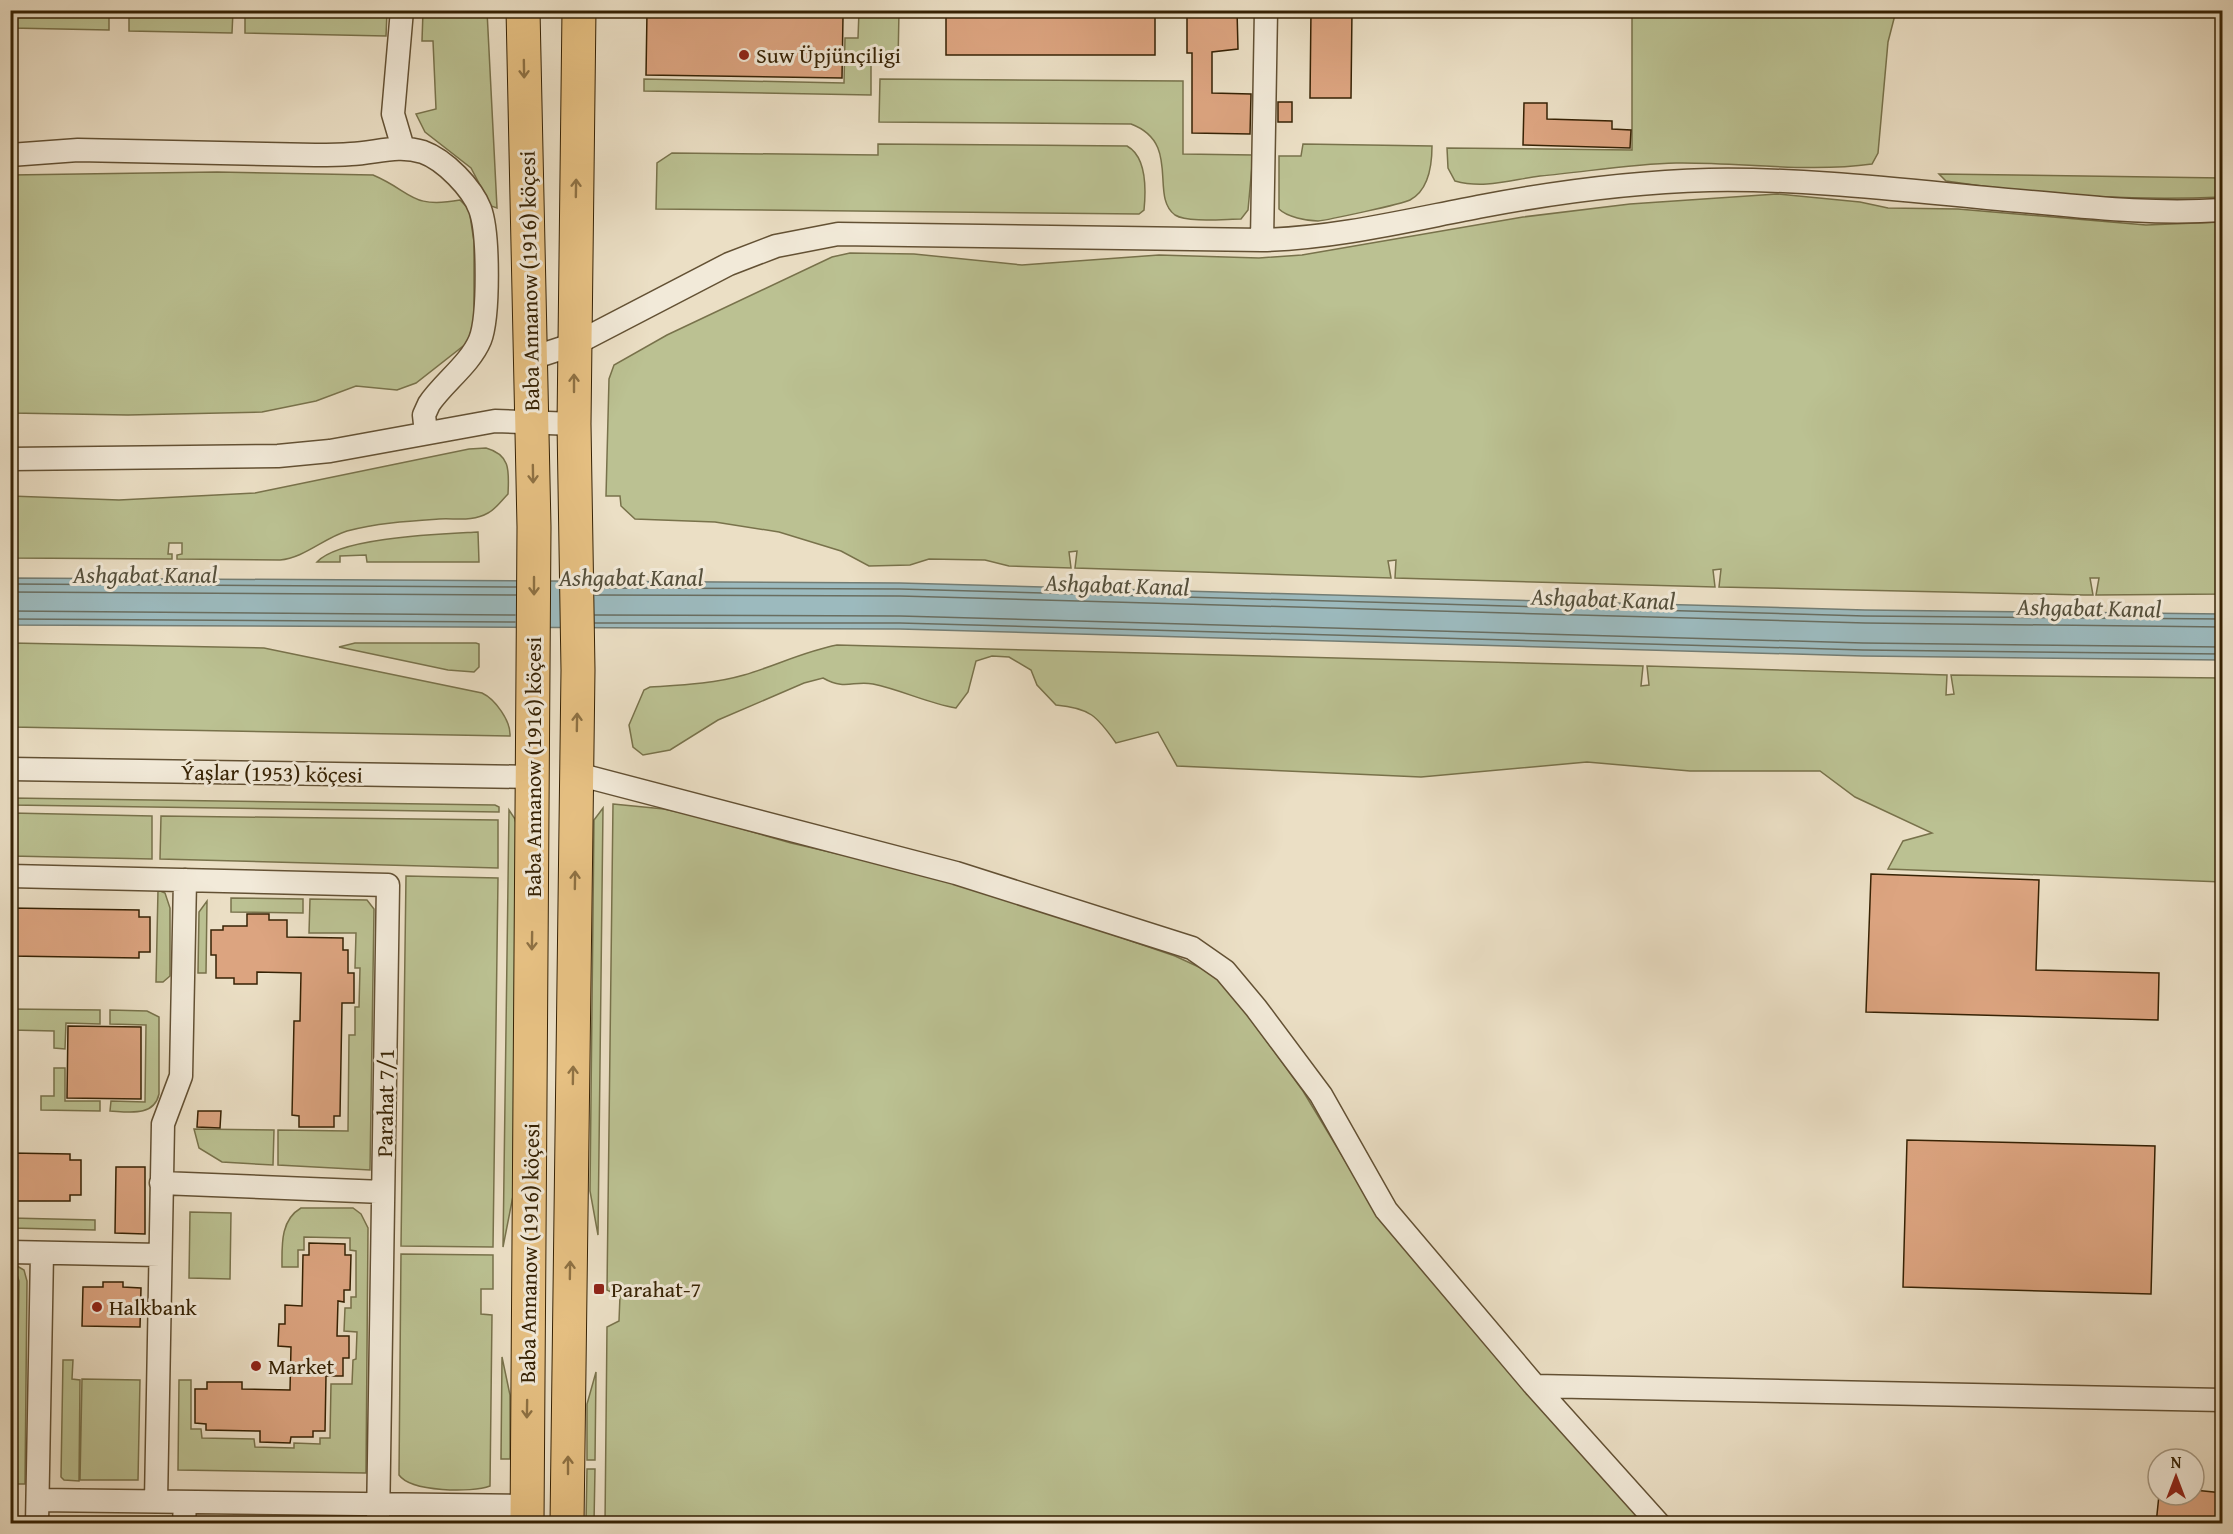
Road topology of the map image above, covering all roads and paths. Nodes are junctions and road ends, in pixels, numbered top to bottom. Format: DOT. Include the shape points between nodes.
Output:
graph roads {
  1 [pos="402,10"];
  2 [pos="523,10"];
  3 [pos="579,10"];
  4 [pos="1266,10"];
  5 [pos="403,148"];
  6 [pos="10,155"];
  7 [pos="2223,210"];
  8 [pos="1262,240"];
  9 [pos="574,344"];
  10 [pos="532,358"];
  11 [pos="532,424"];
  12 [pos="574,424"];
  13 [pos="426,433"];
  14 [pos="10,459"];
  15 [pos="10,770"];
  16 [pos="577,774"];
  17 [pos="533,777"];
  18 [pos="10,876"];
  19 [pos="185,880"];
  20 [pos="161,1183"];
  21 [pos="383,1192"];
  22 [pos="10,1252"];
  23 [pos="42,1253"];
  24 [pos="160,1255"];
  25 [pos="1535,1386"];
  26 [pos="2223,1400"];
  27 [pos="38,1500"];
  28 [pos="156,1501"];
  29 [pos="184,1513"];
  30 [pos="378,1514"];
  31 [pos="527,1515"];
  32 [pos="37,1524"];
  33 [pos="567,1524"];
  34 [pos="1659,1524"];
  1 -- 5 [label="street" via="393,114"];
  2 -- 10 [label="main road, Baba Annanow (1916) köçesi, one-way"];
  9 -- 3 [label="main road, Baba Annanow (1916) köçesi, one-way"];
  4 -- 8 [label="street"];
  5 -- 6 [label="street" via="315,155 78,150"];
  5 -- 13 [label="street" via="440,161 463,184 479,208 485,251 484,326 479,341 429,405 424,416"];
  7 -- 8 [label="street" via="2130,212 1854,184 1711,180 1588,189 1312,238"];
  8 -- 9 [label="street" via="838,234 776,246 729,264"];
  9 -- 10 [label="street"];
  12 -- 9 [label="main road, Baba Annanow (1916) köçesi, one-way"];
  10 -- 11 [label="main road, Baba Annanow (1916) köçesi"];
  11 -- 12 [label="street"];
  11 -- 13 [label="street" via="495,421"];
  11 -- 17 [label="main road, Baba Annanow (1916) köçesi, one-way"];
  16 -- 12 [label="main road, Baba Annanow (1916) köçesi, one-way"];
  13 -- 14 [label="street" via="330,451 278,456"];
  15 -- 17 [label="street, Ýaşlar (1953) köçesi"];
  16 -- 25 [label="street" via="956,873 1192,948 1225,971 1256,1008 1321,1095 1386,1210"];
  33 -- 16 [label="main road, Baba Annanow (1916) köçesi, one-way"];
  17 -- 31 [label="main road, Baba Annanow (1916) köçesi, one-way"];
  18 -- 19 [label="street, Parahat 7/1"];
  19 -- 20 [label="street" via="181,1076 163,1124"];
  19 -- 21 [label="street, Parahat 7/1" via="388,885"];
  20 -- 21 [label="street"];
  20 -- 24 [label="street"];
  21 -- 30 [label="street, Parahat 7/1"];
  22 -- 23 [label="street"];
  23 -- 24 [label="street"];
  23 -- 27 [label="street"];
  24 -- 28 [label="street"];
  25 -- 26 [label="street"];
  25 -- 34 [label="street"];
  27 -- 28 [label="street"];
  27 -- 32 [label="street"];
  28 -- 29 [label="street"];
  29 -- 30 [label="street"];
  30 -- 31 [label="street"];
}
